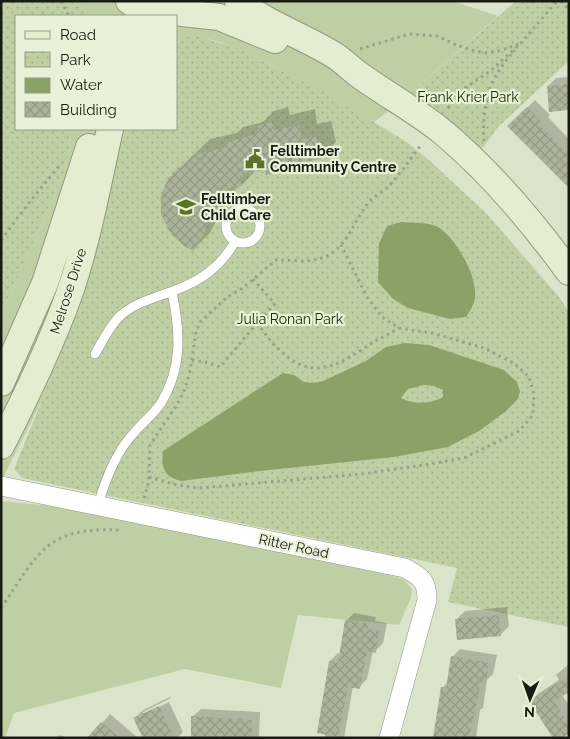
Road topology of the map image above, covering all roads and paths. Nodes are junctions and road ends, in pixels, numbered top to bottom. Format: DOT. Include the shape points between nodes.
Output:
graph roads {
  1 [pos="61,1"];
  2 [pos="119,1"];
  3 [pos="129,1"];
  4 [pos="238,1"];
  5 [pos="559,1"];
  6 [pos="166,9"];
  7 [pos="569,10"];
  8 [pos="68,15"];
  9 [pos="118,15"];
  10 [pos="520,44"];
  11 [pos="358,62"];
  12 [pos="448,108"];
  13 [pos="94,130"];
  14 [pos="110,130"];
  15 [pos="420,146"];
  16 [pos="485,147"];
  17 [pos="61,164"];
  18 [pos="1,240"];
  19 [pos="235,242"];
  20 [pos="341,245"];
  21 [pos="569,272"];
  22 [pos="253,280"];
  23 [pos="172,292"];
  24 [pos="257,323"];
  25 [pos="399,328"];
  26 [pos="96,354"];
  27 [pos="192,360"];
  28 [pos="3,374"];
  29 [pos="32,385"];
  30 [pos="1,446"];
  31 [pos="149,476"];
  32 [pos="1,486"];
  33 [pos="98,505"];
  34 [pos="138,514"];
  35 [pos="1,608"];
  36 [pos="389,738"];
  1 -- 8 [label="path"];
  2 -- 9 [label="main road"];
  3 -- 6 [label="main road" via="141,9"];
  4 -- 11 [label="main road" via="334,55"];
  5 -- 7 [label="path"];
  5 -- 10 [label="path"];
  6 -- 11 [label="main road" via="219,17 267,35 328,66"];
  10 -- 11 [label="path" via="487,53 436,36 409,34"];
  10 -- 12 [label="path" via="464,88"];
  10 -- 16 [label="path" via="498,72 490,91 485,115"];
  11 -- 21 [label="main road" via="495,181"];
  13 -- 28 [label="main road, Melrose Drive" via="45,283"];
  14 -- 29 [label="main road, Melrose Drive" via="70,291"];
  15 -- 20 [label="path" via="387,188 368,204"];
  17 -- 18 [label="path"];
  19 -- 23 [label="lane" via="210,273"];
  20 -- 22 [label="path" via="323,258 276,260"];
  20 -- 25 [label="path" via="367,297 382,317"];
  22 -- 24 [label="path" via="276,304"];
  22 -- 27 [label="path" via="226,298 200,322"];
  23 -- 26 [label="lane" via="153,297 118,318"];
  23 -- 33 [label="lane" via="178,323 178,346 169,387 160,404 122,449"];
  24 -- 25 [label="path" via="280,351 298,364 310,367 330,367"];
  24 -- 27 [label="path" via="220,367"];
  25 -- 31 [label="path" via="432,333 484,348 515,364 529,378 534,394 533,415 519,432 494,444 464,458 424,466 199,488"];
  27 -- 31 [label="path" via="182,396 150,445"];
  28 -- 29 [label="main road"];
  29 -- 30 [label="main road, Melrose Drive"];
  31 -- 34 [label="path"];
  32 -- 33 [label="street, Ritter Road"];
  33 -- 34 [label="street, Ritter Road"];
  34 -- 35 [label="path" via="134,528 130,530 89,530 57,538 35,558"];
  34 -- 36 [label="street, Ritter Road" via="405,568 420,576 427,587 427,600"];
}
